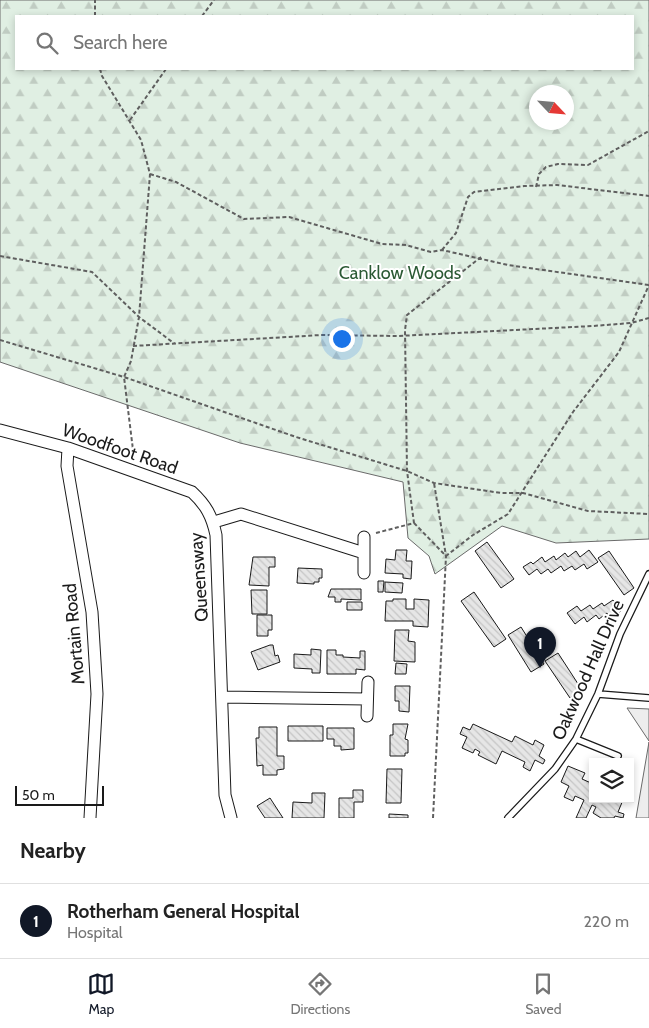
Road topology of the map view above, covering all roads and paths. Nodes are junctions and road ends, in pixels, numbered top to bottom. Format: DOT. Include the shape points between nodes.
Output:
graph roads {
  1 [pos="95,0"];
  2 [pos="214,0"];
  3 [pos="95,15"];
  4 [pos="203,15"];
  5 [pos="100,70"];
  6 [pos="165,70"];
  7 [pos="129,121"];
  8 [pos="649,131"];
  9 [pos="150,174"];
  10 [pos="536,187"];
  11 [pos="649,196"];
  12 [pos="442,250"];
  13 [pos="0,256"];
  14 [pos="481,257"];
  15 [pos="649,285"];
  16 [pos="139,317"];
  17 [pos="649,318"];
  18 [pos="631,323"];
  19 [pos="405,336"];
  20 [pos="0,340"];
  21 [pos="175,344"];
  22 [pos="133,346"];
  23 [pos="124,377"];
  24 [pos="0,430"];
  25 [pos="68,448"];
  26 [pos="407,471"];
  27 [pos="135,472"];
  28 [pos="434,484"];
  29 [pos="523,493"];
  30 [pos="649,514"];
  31 [pos="214,522"];
  32 [pos="414,523"];
  33 [pos="364,537"];
  34 [pos="364,553"];
  35 [pos="446,556"];
  36 [pos="364,573"];
  37 [pos="649,574"];
  38 [pos="368,682"];
  39 [pos="598,694"];
  40 [pos="223,697"];
  41 [pos="649,698"];
  42 [pos="367,699"];
  43 [pos="367,716"];
  44 [pos="576,739"];
  45 [pos="618,756"];
  46 [pos="90,818"];
  47 [pos="231,818"];
  48 [pos="433,818"];
  49 [pos="508,818"];
  1 -- 3 [label="path"];
  2 -- 4 [label="path"];
  5 -- 7 [label="path"];
  6 -- 7 [label="path"];
  7 -- 9 [label="path" via="141,140"];
  8 -- 10 [label="path" via="588,165 546,167 539,174"];
  9 -- 12 [label="path" via="176,182 244,219 289,217 382,244 406,245 431,252"];
  9 -- 16 [label="path"];
  10 -- 11 [label="path" via="556,185"];
  10 -- 12 [label="path" via="474,192 468,197 456,233"];
  12 -- 14 [label="path"];
  13 -- 16 [label="path" via="92,272"];
  14 -- 15 [label="path" via="508,265"];
  14 -- 19 [label="path" via="407,315"];
  15 -- 18 [label="path"];
  16 -- 21 [label="path"];
  16 -- 22 [label="path"];
  17 -- 18 [label="path"];
  18 -- 19 [label="path"];
  18 -- 29 [label="path" via="619,352 573,412"];
  19 -- 21 [label="path" via="321,335"];
  19 -- 26 [label="path"];
  20 -- 23 [label="path"];
  21 -- 22 [label="path"];
  22 -- 23 [label="path"];
  23 -- 26 [label="path" via="296,437"];
  23 -- 27 [label="path"];
  24 -- 25 [label="street, Woodfoot Road"];
  25 -- 27 [label="street, Woodfoot Road"];
  25 -- 46 [label="street, Mortain Road" via="68,466 92,612 97,694"];
  26 -- 28 [label="path"];
  26 -- 32 [label="path"];
  27 -- 31 [label="street, Woodfoot Road" via="192,492 203,502"];
  28 -- 29 [label="path"];
  28 -- 35 [label="path"];
  29 -- 30 [label="path" via="588,511"];
  29 -- 35 [label="path" via="508,514"];
  31 -- 34 [label="street, Queensway" via="241,514"];
  31 -- 40 [label="street, Queensway"];
  32 -- 33 [label="path"];
  32 -- 35 [label="path"];
  33 -- 34 [label="street"];
  34 -- 36 [label="street"];
  35 -- 48 [label="path"];
  37 -- 39 [label="lane, Oakwood Hall Drive" via="620,634"];
  38 -- 42 [label="street"];
  39 -- 41 [label="lane"];
  39 -- 44 [label="lane, Oakwood Hall Drive"];
  40 -- 42 [label="street"];
  40 -- 47 [label="street, Queensway" via="225,795"];
  42 -- 43 [label="street"];
  44 -- 45 [label="lane"];
  44 -- 49 [label="lane, Oakwood Hall Drive" via="555,769"];
}
